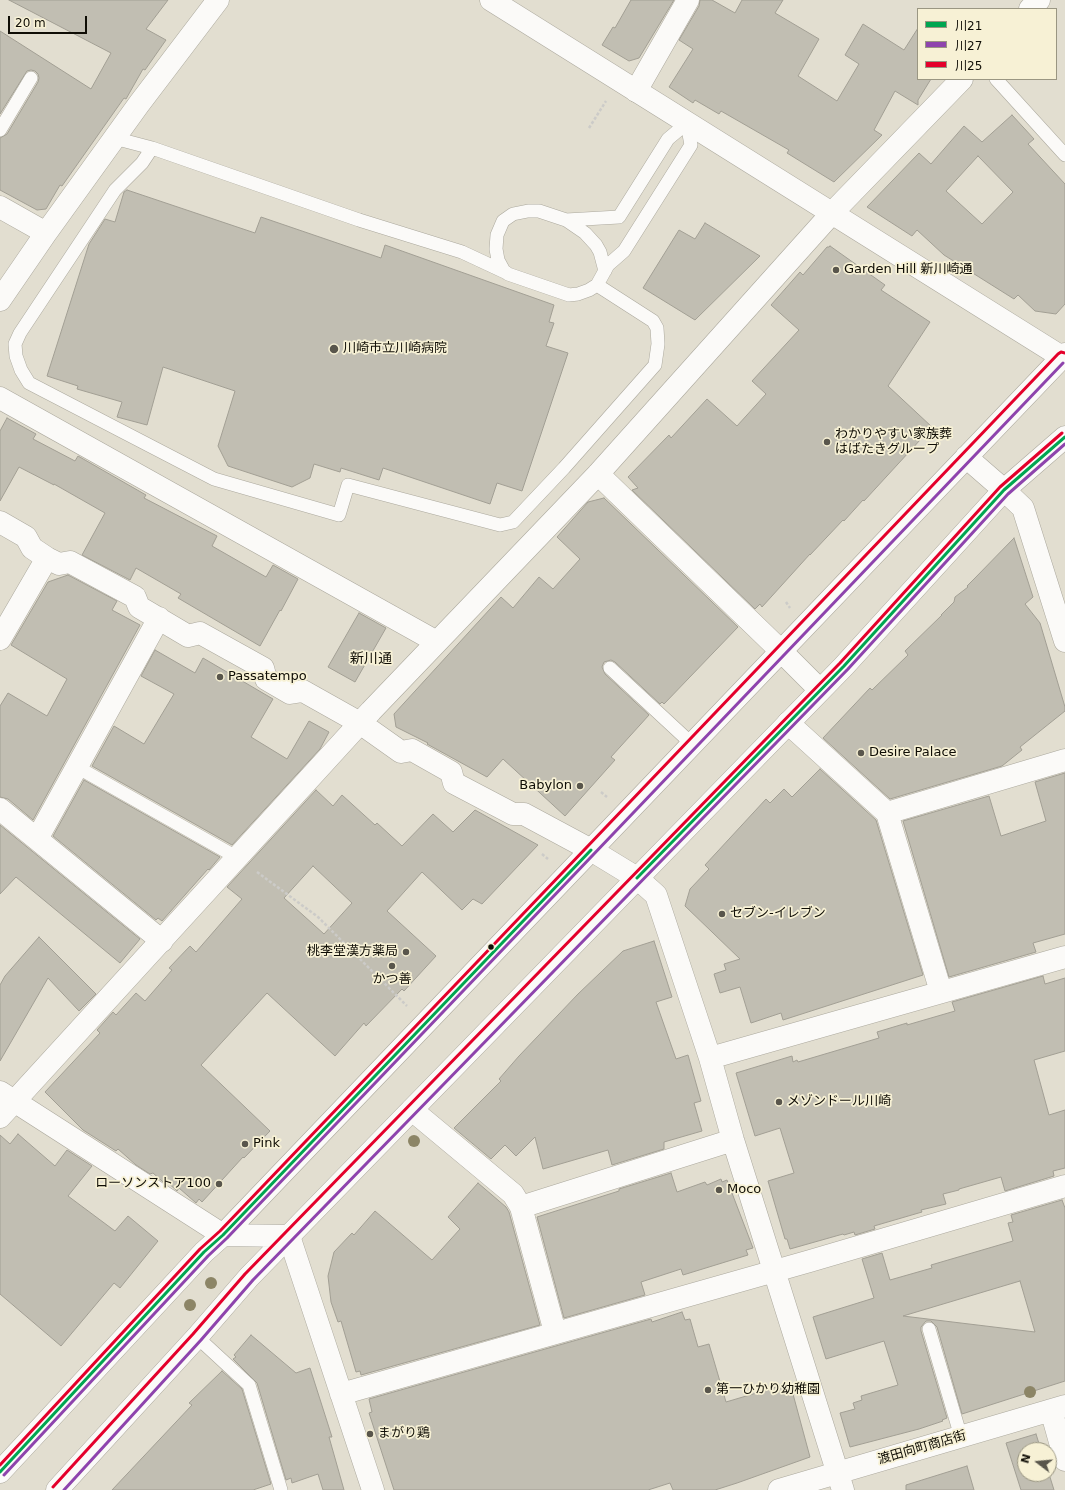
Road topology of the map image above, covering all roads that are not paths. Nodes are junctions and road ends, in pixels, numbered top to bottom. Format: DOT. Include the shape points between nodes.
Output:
graph roads {
  1 [pos="218,0"];
  2 [pos="688,0"];
  3 [pos="1039,0"];
  4 [pos="502,3"];
  5 [pos="1031,8"];
  6 [pos="32,78"];
  7 [pos="961,80"];
  8 [pos="997,80"];
  9 [pos="636,91"];
  10 [pos="687,123"];
  11 [pos="0,130"];
  12 [pos="114,138"];
  13 [pos="152,148"];
  14 [pos="1065,155"];
  15 [pos="0,207"];
  16 [pos="832,214"];
  17 [pos="566,220"];
  18 [pos="46,233"];
  19 [pos="605,271"];
  20 [pos="508,274"];
  21 [pos="597,285"];
  22 [pos="0,300"];
  23 [pos="1064,357"];
  24 [pos="0,398"];
  25 [pos="1065,437"];
  26 [pos="966,457"];
  27 [pos="598,474"];
  28 [pos="1004,490"];
  29 [pos="0,522"];
  30 [pos="47,558"];
  31 [pos="159,618"];
  32 [pos="0,639"];
  33 [pos="1065,641"];
  34 [pos="437,642"];
  35 [pos="781,651"];
  36 [pos="610,668"];
  37 [pos="820,690"];
  38 [pos="360,723"];
  39 [pos="788,723"];
  40 [pos="692,744"];
  41 [pos="1065,760"];
  42 [pos="77,767"];
  43 [pos="0,809"];
  44 [pos="887,813"];
  45 [pos="37,839"];
  46 [pos="591,850"];
  47 [pos="238,858"];
  48 [pos="636,878"];
  49 [pos="162,940"];
  50 [pos="1065,957"];
  51 [pos="941,992"];
  52 [pos="710,1058"];
  53 [pos="7,1097"];
  54 [pos="412,1110"];
  55 [pos="0,1117"];
  56 [pos="733,1140"];
  57 [pos="1065,1186"];
  58 [pos="521,1207"];
  59 [pos="223,1235"];
  60 [pos="289,1236"];
  61 [pos="774,1270"];
  62 [pos="929,1329"];
  63 [pos="555,1332"];
  64 [pos="197,1337"];
  65 [pos="341,1394"];
  66 [pos="1058,1408"];
  67 [pos="961,1436"];
  68 [pos="1065,1460"];
  69 [pos="0,1472"];
  70 [pos="840,1481"];
  71 [pos="57,1490"];
  72 [pos="281,1490"];
  73 [pos="373,1490"];
  74 [pos="779,1490"];
  1 -- 12 [label="street"];
  2 -- 9 [label="street"];
  3 -- 5 [label="street"];
  4 -- 9 [label="street"];
  6 -- 11 [label="lane"];
  7 -- 16 [label="street"];
  8 -- 14 [label="lane"];
  9 -- 10 [label="street"];
  10 -- 16 [label="street"];
  10 -- 17 [label="lane" via="668,139 619,217"];
  10 -- 19 [label="lane" via="691,145 624,251"];
  12 -- 13 [label="lane"];
  12 -- 18 [label="street"];
  13 -- 20 [label="lane" via="365,222 462,252"];
  13 -- 21 [label="lane" via="142,163 115,190 20,333 15,344 16,356 29,383 214,479 339,515 348,484 500,525 513,522 655,365 658,344 653,321"];
  15 -- 18 [label="street"];
  16 -- 23 [label="street"];
  16 -- 27 [label="street"];
  17 -- 19 [label="lane" via="585,233 596,245"];
  17 -- 20 [label="lane" via="539,211 528,211 513,214 503,221 497,235 496,248 501,265"];
  18 -- 22 [label="street"];
  19 -- 21 [label="lane"];
  20 -- 21 [label="lane" via="569,294 578,294"];
  23 -- 26 [label="street"];
  24 -- 34 [label="street"];
  25 -- 28 [label="street"];
  26 -- 28 [label="street"];
  26 -- 35 [label="street"];
  27 -- 34 [label="street"];
  27 -- 35 [label="street"];
  28 -- 33 [label="street" via="1023,508"];
  28 -- 37 [label="street"];
  29 -- 30 [label="street" via="26,537 32,548"];
  30 -- 31 [label="street" via="59,564 70,562 135,597 139,607"];
  30 -- 32 [label="street"];
  31 -- 38 [label="street" via="188,636 200,633 262,668 266,679 290,693 302,691"];
  31 -- 42 [label="street"];
  34 -- 38 [label="street"];
  35 -- 37 [label="street"];
  35 -- 40 [label="street"];
  36 -- 40 [label="lane"];
  37 -- 39 [label="street"];
  38 -- 46 [label="street" via="401,752 412,750 451,772 454,784 513,814 524,814"];
  38 -- 47 [label="street"];
  39 -- 44 [label="street"];
  39 -- 48 [label="street"];
  40 -- 46 [label="street"];
  41 -- 44 [label="street"];
  42 -- 45 [label="street"];
  42 -- 47 [label="lane"];
  43 -- 45 [label="street"];
  44 -- 51 [label="street"];
  45 -- 49 [label="street"];
  46 -- 48 [label="street"];
  46 -- 59 [label="street"];
  47 -- 49 [label="street"];
  48 -- 52 [label="street" via="656,895"];
  48 -- 54 [label="street"];
  49 -- 53 [label="street"];
  50 -- 51 [label="street"];
  51 -- 52 [label="street"];
  52 -- 56 [label="street"];
  53 -- 55 [label="street"];
  53 -- 59 [label="street"];
  54 -- 58 [label="street" via="513,1194"];
  54 -- 60 [label="street"];
  56 -- 58 [label="street"];
  56 -- 61 [label="street"];
  57 -- 61 [label="street"];
  58 -- 63 [label="street"];
  59 -- 60 [label="street"];
  59 -- 69 [label="street" via="204,1252"];
  60 -- 64 [label="street"];
  60 -- 65 [label="street"];
  61 -- 63 [label="street"];
  61 -- 70 [label="street"];
  62 -- 67 [label="lane"];
  63 -- 65 [label="street"];
  64 -- 71 [label="street"];
  64 -- 72 [label="lane" via="249,1385"];
  65 -- 73 [label="street"];
  66 -- 67 [label="street, 渡田向町商店街"];
  66 -- 68 [label="street"];
  67 -- 70 [label="street, 渡田向町商店街"];
  70 -- 74 [label="street, 渡田向町商店街"];
}
